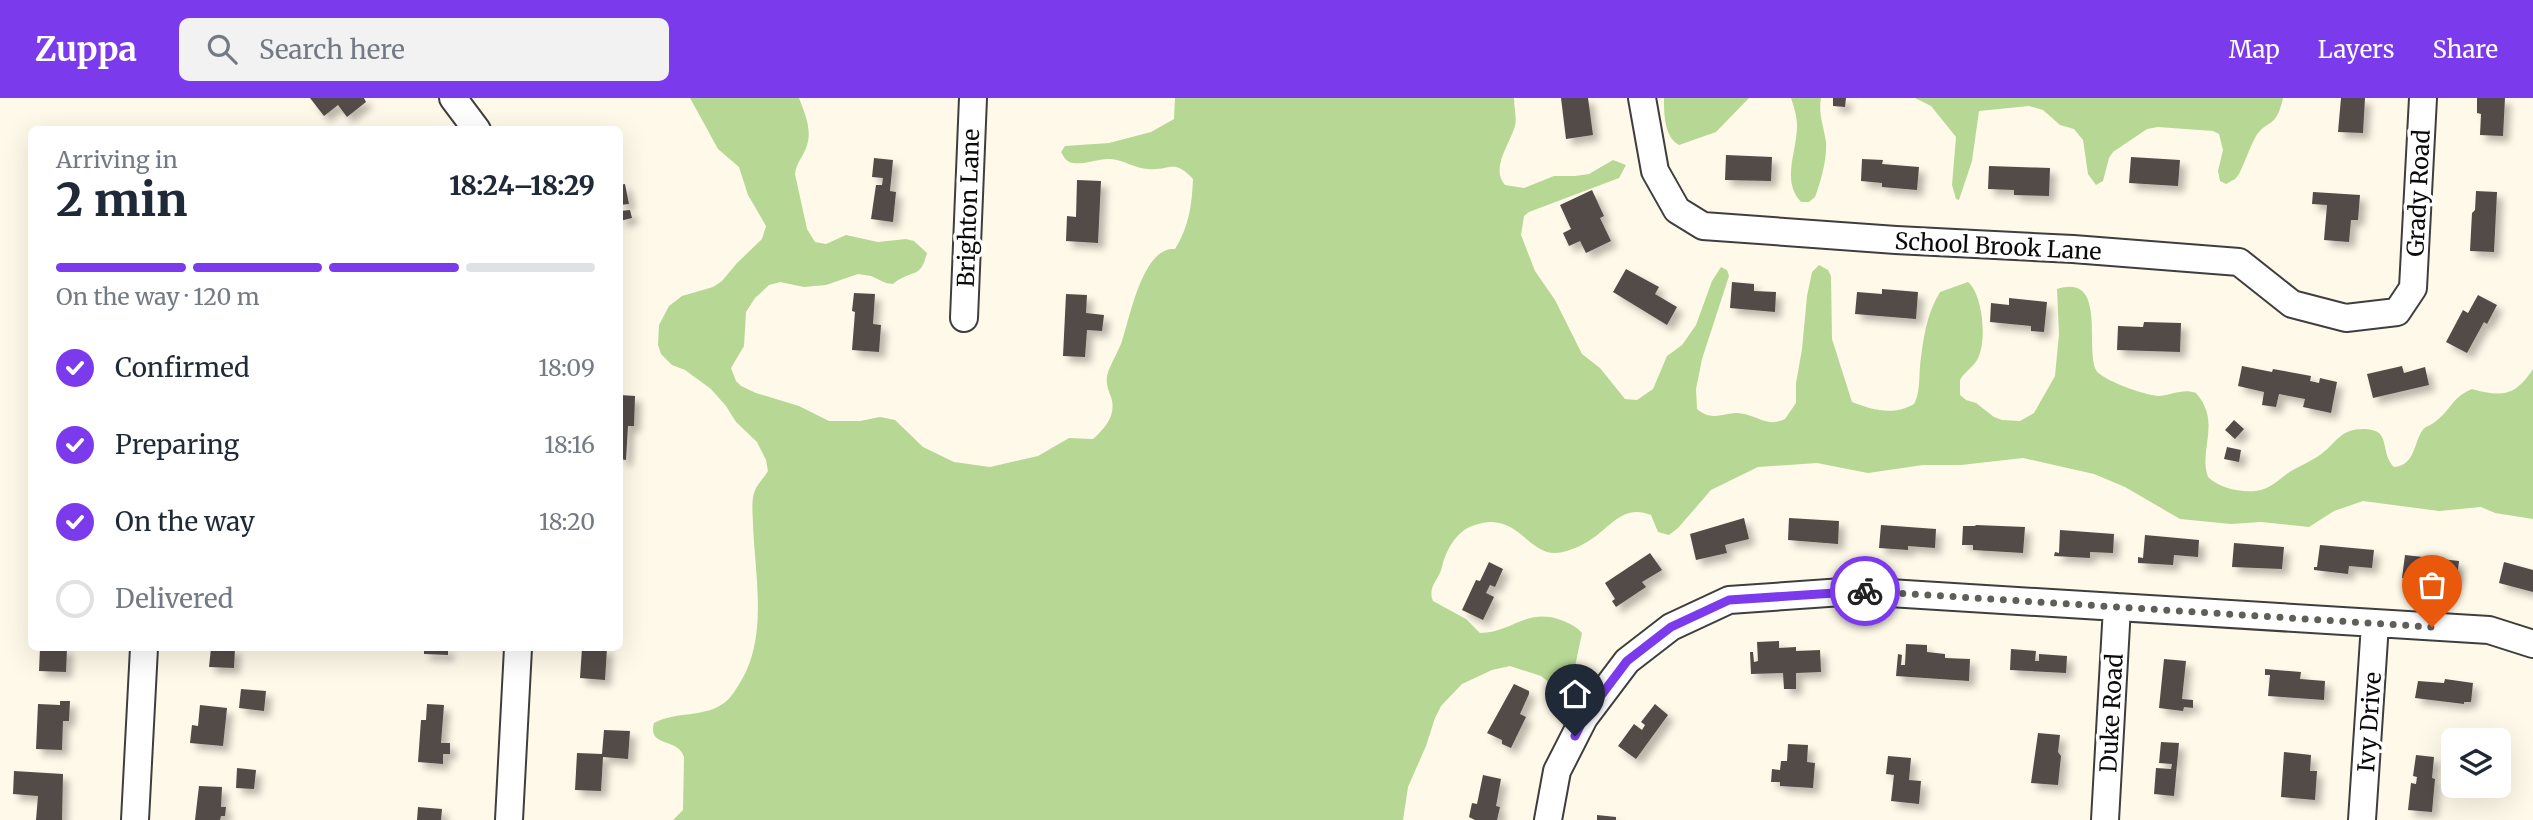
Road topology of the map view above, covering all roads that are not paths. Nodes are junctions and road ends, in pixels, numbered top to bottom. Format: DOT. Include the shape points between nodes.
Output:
graph roads {
  1 [pos="453,98"];
  2 [pos="973,98"];
  3 [pos="1642,98"];
  4 [pos="2423,98"];
  5 [pos="474,126"];
  6 [pos="2413,288"];
  7 [pos="964,317"];
  8 [pos="2117,607"];
  9 [pos="2375,624"];
  10 [pos="2533,644"];
  11 [pos="144,651"];
  12 [pos="518,651"];
  13 [pos="135,820"];
  14 [pos="509,820"];
  15 [pos="1548,820"];
  16 [pos="2105,820"];
  17 [pos="2362,820"];
  1 -- 5 [label="street"];
  2 -- 7 [label="street, Brighton Lane"];
  3 -- 6 [label="street, School Brook Lane" via="1655,171 1677,210 1703,226 2239,262 2292,304 2346,318 2397,312"];
  4 -- 6 [label="street, Grady Road"];
  8 -- 9 [label="street"];
  8 -- 15 [label="street" via="1857,591 1729,600 1671,627 1627,661 1584,718 1557,771"];
  8 -- 16 [label="street, Duke Road"];
  9 -- 10 [label="street" via="2489,630"];
  9 -- 17 [label="street, Ivy Drive"];
  11 -- 13 [label="street"];
  12 -- 14 [label="street"];
}
